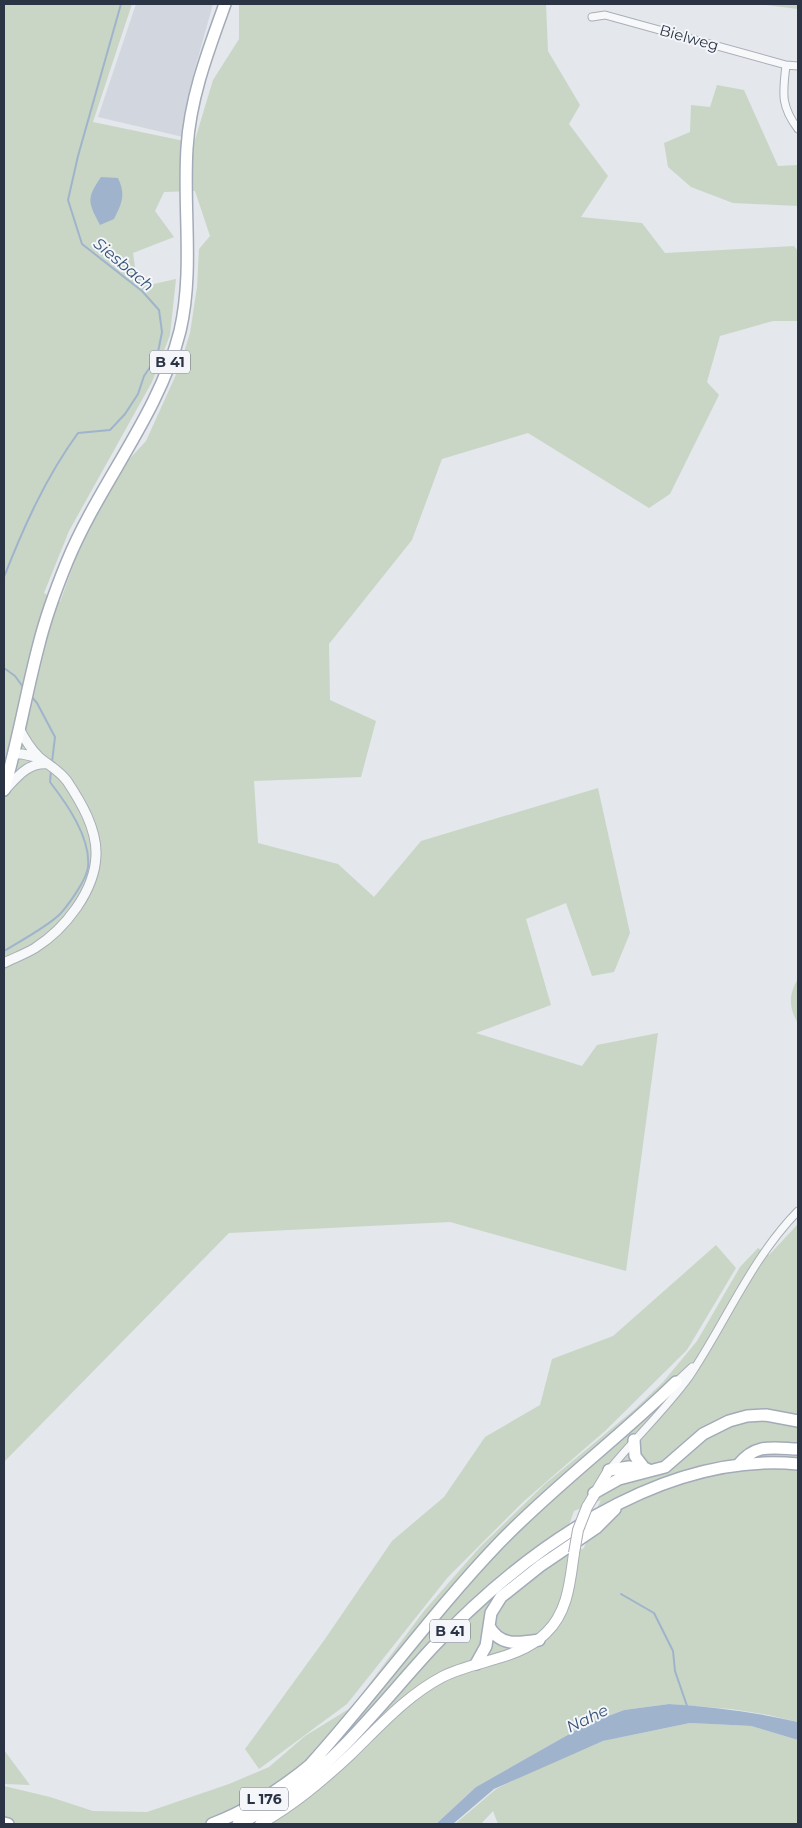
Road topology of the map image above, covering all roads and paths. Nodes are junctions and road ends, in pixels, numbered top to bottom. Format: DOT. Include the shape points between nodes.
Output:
graph roads {
  1 [pos="225,4"];
  2 [pos="592,17"];
  3 [pos="786,65"];
  4 [pos="798,66"];
  5 [pos="798,129"];
  6 [pos="19,728"];
  7 [pos="13,754"];
  8 [pos="40,758"];
  9 [pos="48,764"];
  10 [pos="32,766"];
  11 [pos="4,791"];
  12 [pos="4,963"];
  13 [pos="798,1211"];
  14 [pos="701,1358"];
  15 [pos="676,1382"];
  16 [pos="798,1421"];
  17 [pos="634,1440"];
  18 [pos="798,1449"];
  19 [pos="739,1464"];
  20 [pos="798,1464"];
  21 [pos="609,1470"];
  22 [pos="649,1470"];
  23 [pos="594,1493"];
  24 [pos="619,1504"];
  25 [pos="489,1626"];
  26 [pos="539,1640"];
  27 [pos="476,1664"];
  28 [pos="382,1705"];
  29 [pos="310,1765"];
  30 [pos="4,1823"];
  31 [pos="266,1823"];
  32 [pos="8,1824"];
  33 [pos="212,1824"];
  34 [pos="238,1824"];
  1 -- 6 [label="main road, B 41" via="197,87 190,121 187,148 188,276 175,349 150,410 93,509 68,561 39,644"];
  2 -- 3 [label="street, Bielweg" via="605,15"];
  3 -- 4 [label="street, Bielweg"];
  3 -- 5 [label="street" via="783,94 787,115"];
  6 -- 7 [label="main road, B 41"];
  6 -- 8 [label="street"];
  7 -- 8 [label="street"];
  7 -- 10 [label="street"];
  7 -- 11 [label="main road, B 41"];
  8 -- 9 [label="street"];
  9 -- 10 [label="street"];
  9 -- 12 [label="street" via="67,781 88,819 95,843 94,870 85,892 61,926 35,948"];
  10 -- 11 [label="street"];
  13 -- 14 [label="street" via="770,1243"];
  14 -- 15 [label="street"];
  14 -- 17 [label="street" via="673,1398"];
  15 -- 29 [label="main road" via="544,1499 491,1552"];
  16 -- 22 [label="main road" via="757,1415 728,1421 704,1434 668,1465"];
  17 -- 21 [label="street"];
  17 -- 22 [label="main road" via="635,1456"];
  18 -- 19 [label="main road" via="758,1449"];
  19 -- 20 [label="main road, B 41"];
  19 -- 24 [label="main road, B 41" via="683,1478"];
  21 -- 22 [label="main road" via="628,1467"];
  21 -- 23 [label="main road, L 176"];
  22 -- 23 [label="main road" via="620,1479"];
  23 -- 26 [label="main road, L 176, bridge" via="578,1530 564,1607"];
  24 -- 25 [label="main road" via="596,1528 557,1553 501,1597 491,1613"];
  24 -- 28 [label="main road, B 41" via="567,1534 500,1584 433,1648"];
  25 -- 26 [label="main road" via="506,1642 515,1644"];
  25 -- 27 [label="main road" via="486,1646"];
  26 -- 27 [label="main road, L 176" via="518,1651"];
  27 -- 31 [label="main road, L 176" via="444,1676 414,1695 322,1780"];
  28 -- 29 [label="main road, L 176"];
  28 -- 34 [label="main road, B 41" via="333,1757 300,1785"];
  29 -- 33 [label="main road, L 176" via="253,1806"];
  30 -- 32 [label="main road"];
}
